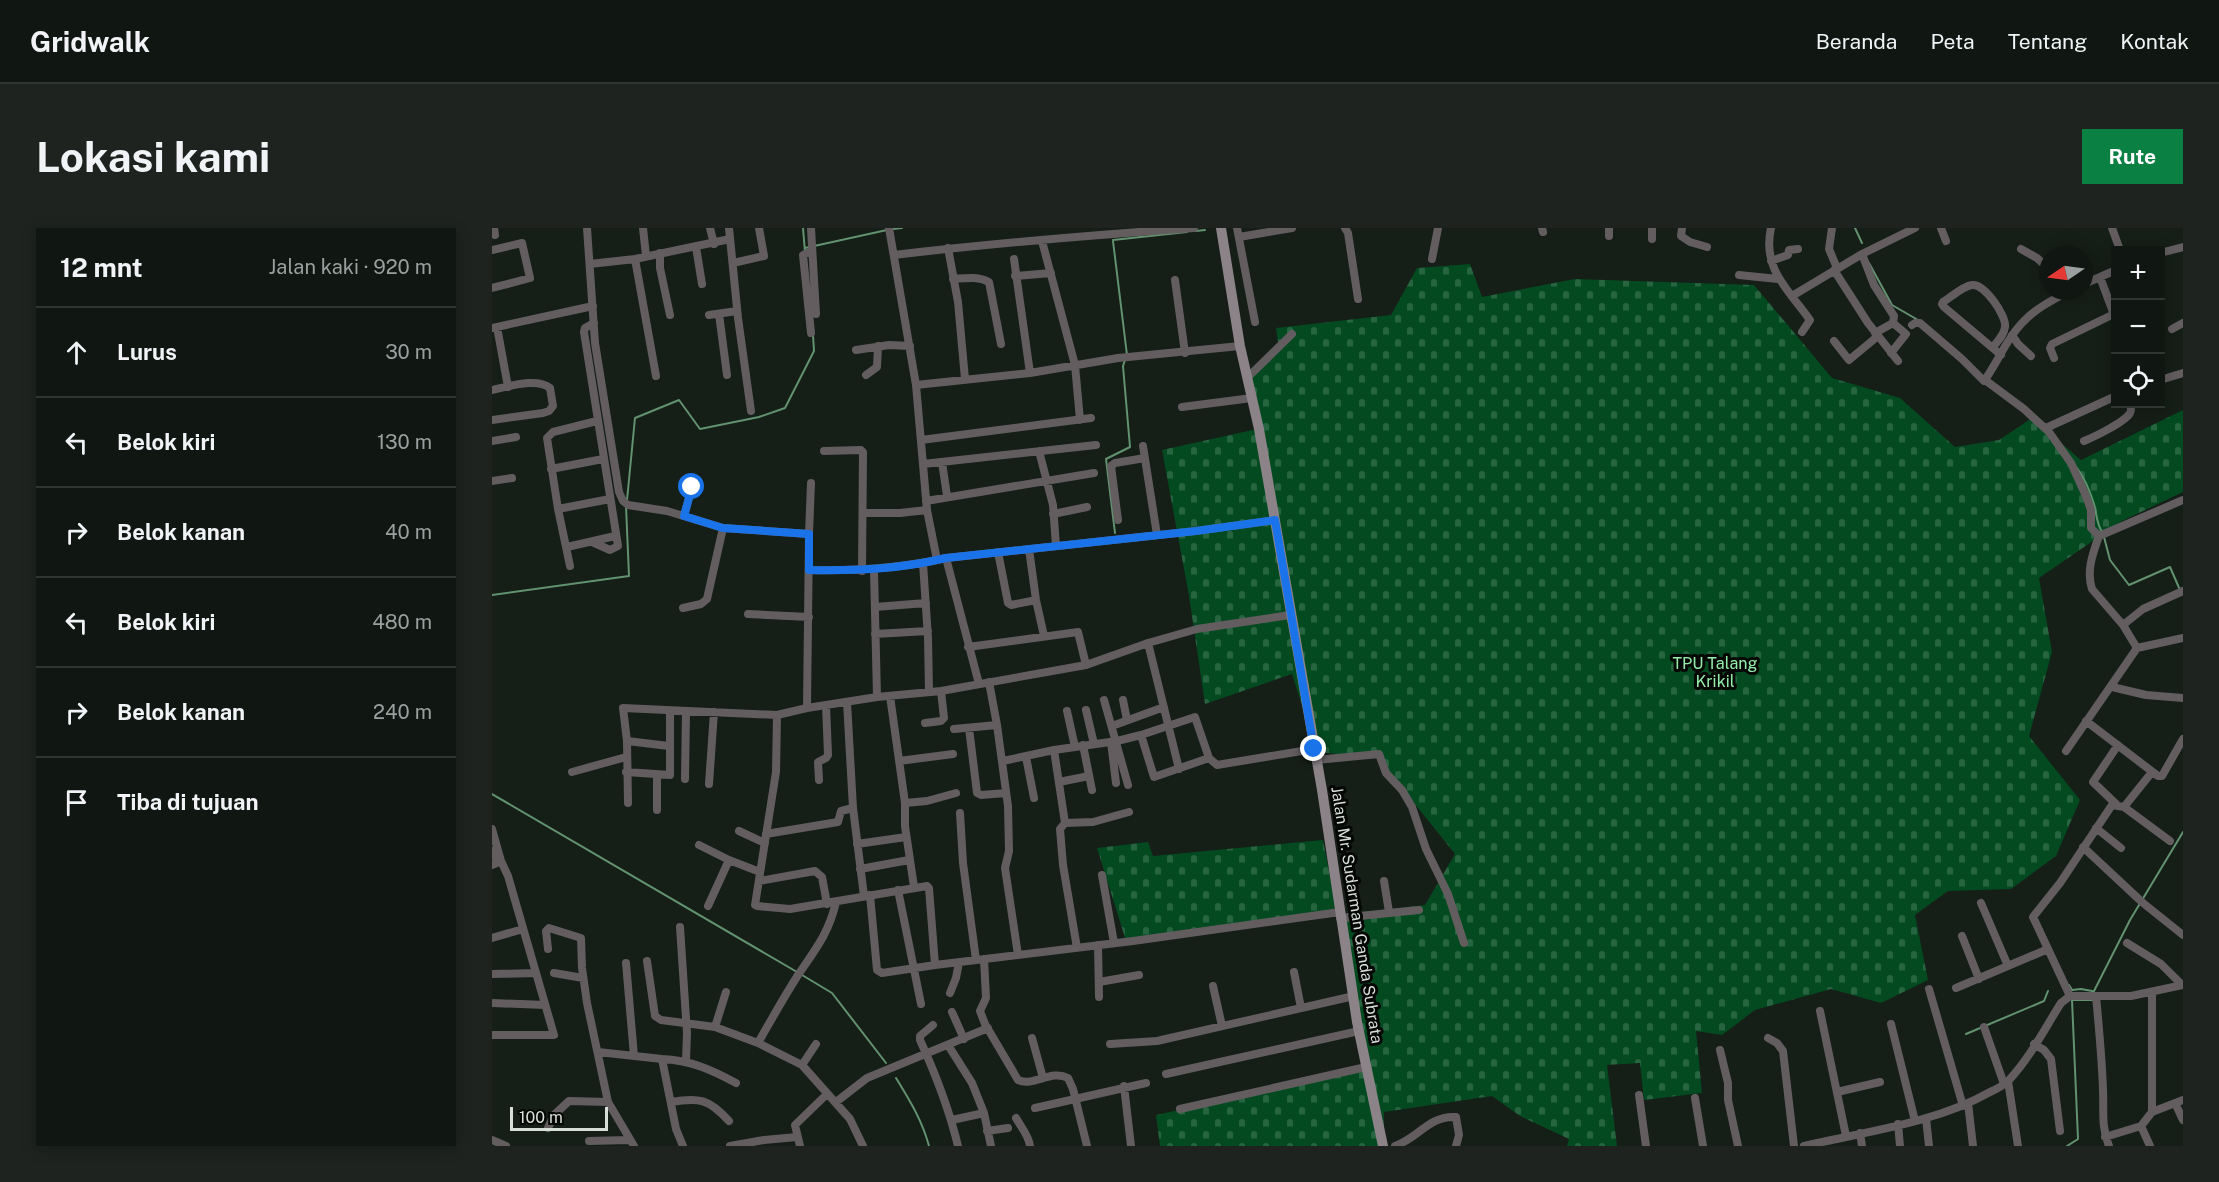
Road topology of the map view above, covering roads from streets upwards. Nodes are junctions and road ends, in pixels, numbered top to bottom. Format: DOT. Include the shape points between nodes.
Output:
graph roads {
  1 [pos="587,228"];
  2 [pos="643,228"];
  3 [pos="710,228"];
  4 [pos="729,228"];
  5 [pos="759,228"];
  6 [pos="811,228"];
  7 [pos="1194,228"];
  8 [pos="1221,228"];
  9 [pos="1292,228"];
  10 [pos="1345,228"];
  11 [pos="1438,228"];
  12 [pos="1652,228"];
  13 [pos="1682,228"];
  14 [pos="1771,228"];
  15 [pos="1832,228"];
  16 [pos="1914,228"];
  17 [pos="1941,228"];
  18 [pos="2112,228"];
  19 [pos="889,230"];
  20 [pos="1238,232"];
  21 [pos="730,239"];
  22 [pos="1652,239"];
  23 [pos="1042,241"];
  24 [pos="1946,241"];
  25 [pos="714,244"];
  26 [pos="2119,246"];
  27 [pos="696,247"];
  28 [pos="1707,247"];
  29 [pos="948,248"];
  30 [pos="2183,248"];
  31 [pos="1798,249"];
  32 [pos="2021,249"];
  33 [pos="492,250"];
  34 [pos="809,250"];
  35 [pos="2165,252"];
  36 [pos="660,253"];
  37 [pos="1862,254"];
  38 [pos="894,255"];
  39 [pos="646,256"];
  40 [pos="635,259"];
  41 [pos="1014,259"];
  42 [pos="1432,259"];
  43 [pos="2039,260"];
  44 [pos="1771,261"];
  45 [pos="733,263"];
  46 [pos="590,264"];
  47 [pos="1836,269"];
  48 [pos="2111,272"];
  49 [pos="1051,273"];
  50 [pos="1739,275"];
  51 [pos="1015,276"];
  52 [pos="2100,277"];
  53 [pos="953,279"];
  54 [pos="1778,279"];
  55 [pos="1175,280"];
  56 [pos="2093,280"];
  57 [pos="702,284"];
  58 [pos="492,288"];
  59 [pos="1792,296"];
  60 [pos="1358,299"];
  61 [pos="2053,300"];
  62 [pos="593,306"];
  63 [pos="2111,306"];
  64 [pos="737,311"];
  65 [pos="719,314"];
  66 [pos="816,314"];
  67 [pos="670,315"];
  68 [pos="709,315"];
  69 [pos="2111,319"];
  70 [pos="1255,322"];
  71 [pos="594,323"];
  72 [pos="1893,323"];
  73 [pos="2183,323"];
  74 [pos="1912,326"];
  75 [pos="494,327"];
  76 [pos="2172,329"];
  77 [pos="1802,332"];
  78 [pos="811,333"];
  79 [pos="1292,334"];
  80 [pos="1877,334"];
  81 [pos="2012,335"];
  82 [pos="1834,341"];
  83 [pos="1001,344"];
  84 [pos="878,346"];
  85 [pos="910,346"];
  86 [pos="1240,346"];
  87 [pos="1993,347"];
  88 [pos="856,350"];
  89 [pos="1185,353"];
  90 [pos="1891,353"];
  91 [pos="2001,355"];
  92 [pos="2031,356"];
  93 [pos="2054,358"];
  94 [pos="1898,362"];
  95 [pos="1075,365"];
  96 [pos="1030,373"];
  97 [pos="2183,373"];
  98 [pos="727,375"];
  99 [pos="866,375"];
  100 [pos="656,376"];
  101 [pos="1987,377"];
  102 [pos="1247,378"];
  103 [pos="2165,378"];
  104 [pos="965,379"];
  105 [pos="916,385"];
  106 [pos="508,387"];
  107 [pos="492,390"];
  108 [pos="1252,398"];
  109 [pos="2111,398"];
  110 [pos="1182,407"];
  111 [pos="2131,408"];
  112 [pos="751,411"];
  113 [pos="1091,418"];
  114 [pos="492,420"];
  115 [pos="1080,420"];
  116 [pos="597,421"];
  117 [pos="2048,426"];
  118 [pos="516,437"];
  119 [pos="921,440"];
  120 [pos="492,441"];
  121 [pos="2084,441"];
  122 [pos="1096,445"];
  123 [pos="1143,446"];
  124 [pos="824,451"];
  125 [pos="1039,452"];
  126 [pos="603,459"];
  127 [pos="1144,459"];
  128 [pos="942,462"];
  129 [pos="922,464"];
  130 [pos="551,469"];
  131 [pos="1094,473"];
  132 [pos="512,478"];
  133 [pos="492,481"];
  134 [pos="1047,481"];
  135 [pos="812,483"];
  136 [pos="692,487"];
  137 [pos="946,496"];
  138 [pos="610,499"];
  139 [pos="2183,500"];
  140 [pos="926,501"];
  141 [pos="1087,507"];
  142 [pos="558,509"];
  143 [pos="927,510"];
  144 [pos="863,513"];
  145 [pos="1053,514"];
  146 [pos="684,516"];
  147 [pos="1118,520"];
  148 [pos="1275,520"];
  149 [pos="723,528"];
  150 [pos="809,534"];
  151 [pos="1157,535"];
  152 [pos="2102,535"];
  153 [pos="615,536"];
  154 [pos="592,542"];
  155 [pos="1056,546"];
  156 [pos="567,547"];
  157 [pos="1029,549"];
  158 [pos="998,552"];
  159 [pos="946,558"];
  160 [pos="937,560"];
  161 [pos="923,563"];
  162 [pos="570,566"];
  163 [pos="809,570"];
  164 [pos="862,570"];
  165 [pos="874,570"];
  166 [pos="2183,591"];
  167 [pos="1036,600"];
  168 [pos="926,603"];
  169 [pos="875,607"];
  170 [pos="683,608"];
  171 [pos="748,614"];
  172 [pos="1290,615"];
  173 [pos="809,617"];
  174 [pos="2123,625"];
  175 [pos="928,631"];
  176 [pos="875,634"];
  177 [pos="1044,636"];
  178 [pos="2183,638"];
  179 [pos="1148,642"];
  180 [pos="968,647"];
  181 [pos="2137,648"];
  182 [pos="1086,665"];
  183 [pos="988,682"];
  184 [pos="979,684"];
  185 [pos="2112,687"];
  186 [pos="941,691"];
  187 [pos="929,693"];
  188 [pos="890,696"];
  189 [pos="877,697"];
  190 [pos="2183,698"];
  191 [pos="1104,700"];
  192 [pos="1123,700"];
  193 [pos="847,702"];
  194 [pos="826,705"];
  195 [pos="807,708"];
  196 [pos="1164,708"];
  197 [pos="1086,710"];
  198 [pos="670,711"];
  199 [pos="686,711"];
  200 [pos="1067,711"];
  201 [pos="714,712"];
  202 [pos="777,715"];
  203 [pos="1127,720"];
  204 [pos="2086,721"];
  205 [pos="925,723"];
  206 [pos="997,725"];
  207 [pos="1112,726"];
  208 [pos="1168,727"];
  209 [pos="969,728"];
  210 [pos="954,729"];
  211 [pos="1141,735"];
  212 [pos="2183,739"];
  213 [pos="627,741"];
  214 [pos="1114,742"];
  215 [pos="1094,744"];
  216 [pos="2118,745"];
  217 [pos="669,746"];
  218 [pos="1079,746"];
  219 [pos="1054,750"];
  220 [pos="2066,751"];
  221 [pos="952,754"];
  222 [pos="1315,754"];
  223 [pos="627,757"];
  224 [pos="1026,757"];
  225 [pos="1209,758"];
  226 [pos="899,761"];
  227 [pos="1003,761"];
  228 [pos="1179,769"];
  229 [pos="572,772"];
  230 [pos="627,772"];
  231 [pos="2152,772"];
  232 [pos="657,775"];
  233 [pos="1089,776"];
  234 [pos="685,778"];
  235 [pos="819,780"];
  236 [pos="1059,782"];
  237 [pos="1116,783"];
  238 [pos="710,784"];
  239 [pos="1128,785"];
  240 [pos="1092,790"];
  241 [pos="1006,793"];
  242 [pos="956,794"];
  243 [pos="1034,798"];
  244 [pos="628,803"];
  245 [pos="905,803"];
  246 [pos="2120,806"];
  247 [pos="853,808"];
  248 [pos="657,810"];
  249 [pos="1129,812"];
  250 [pos="960,813"];
  251 [pos="1065,823"];
  252 [pos="2096,828"];
  253 [pos="492,829"];
  254 [pos="739,831"];
  255 [pos="906,837"];
  256 [pos="766,839"];
  257 [pos="2170,841"];
  258 [pos="857,844"];
  259 [pos="699,845"];
  260 [pos="2083,847"];
  261 [pos="2121,848"];
  262 [pos="492,851"];
  263 [pos="729,860"];
  264 [pos="909,860"];
  265 [pos="497,863"];
  266 [pos="860,869"];
  267 [pos="760,872"];
  268 [pos="1101,874"];
  269 [pos="759,881"];
  270 [pos="1384,881"];
  271 [pos="914,887"];
  272 [pos="898,890"];
  273 [pos="867,895"];
  274 [pos="832,903"];
  275 [pos="1981,903"];
  276 [pos="708,906"];
  277 [pos="1419,910"];
  278 [pos="1389,912"];
  279 [pos="1340,915"];
  280 [pos="680,927"];
  281 [pos="523,929"];
  282 [pos="2183,935"];
  283 [pos="1962,936"];
  284 [pos="492,938"];
  285 [pos="1464,943"];
  286 [pos="1114,944"];
  287 [pos="2127,944"];
  288 [pos="1098,945"];
  289 [pos="1077,948"];
  290 [pos="2048,948"];
  291 [pos="548,949"];
  292 [pos="1018,955"];
  293 [pos="980,959"];
  294 [pos="647,961"];
  295 [pos="959,962"];
  296 [pos="626,963"];
  297 [pos="935,965"];
  298 [pos="2008,966"];
  299 [pos="913,968"];
  300 [pos="1294,972"];
  301 [pos="536,973"];
  302 [pos="554,973"];
  303 [pos="492,974"];
  304 [pos="1139,975"];
  305 [pos="583,978"];
  306 [pos="1979,979"];
  307 [pos="1100,982"];
  308 [pos="2182,985"];
  309 [pos="1213,986"];
  310 [pos="1929,988"];
  311 [pos="1956,988"];
  312 [pos="726,992"];
  313 [pos="2152,992"];
  314 [pos="950,993"];
  315 [pos="1354,996"];
  316 [pos="2070,996"];
  317 [pos="2095,996"];
  318 [pos="1099,998"];
  319 [pos="492,1003"];
  320 [pos="921,1004"];
  321 [pos="545,1005"];
  322 [pos="1301,1008"];
  323 [pos="1820,1011"];
  324 [pos="952,1012"];
  325 [pos="686,1023"];
  326 [pos="1891,1024"];
  327 [pos="933,1025"];
  328 [pos="1222,1026"];
  329 [pos="715,1027"];
  330 [pos="1984,1027"];
  331 [pos="988,1028"];
  332 [pos="1359,1031"];
  333 [pos="492,1035"];
  334 [pos="964,1038"];
  335 [pos="1032,1038"];
  336 [pos="1768,1038"];
  337 [pos="758,1043"];
  338 [pos="816,1044"];
  339 [pos="1110,1044"];
  340 [pos="2034,1044"];
  341 [pos="948,1045"];
  342 [pos="1720,1050"];
  343 [pos="598,1052"];
  344 [pos="926,1053"];
  345 [pos="634,1056"];
  346 [pos="662,1059"];
  347 [pos="686,1061"];
  348 [pos="802,1065"];
  349 [pos="1366,1066"];
  350 [pos="1166,1074"];
  351 [pos="1043,1078"];
  352 [pos="1880,1082"];
  353 [pos="736,1083"];
  354 [pos="1146,1083"];
  355 [pos="2006,1083"];
  356 [pos="1124,1086"];
  357 [pos="1837,1092"];
  358 [pos="827,1094"];
  359 [pos="1639,1095"];
  360 [pos="1075,1098"];
  361 [pos="1695,1098"];
  362 [pos="608,1102"];
  363 [pos="671,1102"];
  364 [pos="836,1102"];
  365 [pos="2179,1102"];
  366 [pos="1966,1105"];
  367 [pos="1035,1108"];
  368 [pos="1180,1108"];
  369 [pos="2152,1112"];
  370 [pos="984,1113"];
  371 [pos="1016,1118"];
  372 [pos="1926,1118"];
  373 [pos="729,1120"];
  374 [pos="952,1120"];
  375 [pos="2183,1120"];
  376 [pos="1915,1121"];
  377 [pos="1898,1124"];
  378 [pos="2141,1126"];
  379 [pos="548,1128"];
  380 [pos="1008,1128"];
  381 [pos="987,1131"];
  382 [pos="2060,1131"];
  383 [pos="1860,1133"];
  384 [pos="1846,1136"];
  385 [pos="797,1137"];
  386 [pos="2105,1137"];
  387 [pos="492,1140"];
  388 [pos="589,1141"];
  389 [pos="632,1143"];
  390 [pos="1820,1144"];
  391 [pos="506,1146"];
  392 [pos="682,1146"];
  393 [pos="730,1146"];
  394 [pos="800,1146"];
  395 [pos="863,1146"];
  396 [pos="958,1146"];
  397 [pos="991,1146"];
  398 [pos="1030,1146"];
  399 [pos="1087,1146"];
  400 [pos="1131,1146"];
  401 [pos="1383,1146"];
  402 [pos="1395,1146"];
  403 [pos="1456,1146"];
  404 [pos="1646,1146"];
  405 [pos="1703,1146"];
  406 [pos="1738,1146"];
  407 [pos="1794,1146"];
  408 [pos="1804,1146"];
  409 [pos="1862,1146"];
  410 [pos="1900,1146"];
  411 [pos="1929,1146"];
  412 [pos="1974,1146"];
  413 [pos="2018,1146"];
  414 [pos="2109,1146"];
  415 [pos="2150,1146"];
  1 -- 46 [label="street"];
  2 -- 39 [label="street"];
  3 -- 25 [label="street"];
  4 -- 21 [label="street"];
  5 -- 45 [label="street" via="764,256"];
  6 -- 34 [label="street"];
  7 -- 23 [label="street"];
  8 -- 86 [label="street, Jalan Mr. Sudarman Ganda Subrata"];
  9 -- 20 [label="street"];
  10 -- 60 [label="street"];
  11 -- 42 [label="street"];
  12 -- 22 [label="street"];
  13 -- 28 [label="street" via="1681,236"];
  14 -- 44 [label="street"];
  15 -- 47 [label="street" via="1829,249"];
  16 -- 37 [label="street"];
  17 -- 24 [label="street"];
  18 -- 26 [label="street"];
  19 -- 38 [label="street"];
  20 -- 70 [label="street"];
  21 -- 25 [label="street"];
  21 -- 45 [label="street"];
  23 -- 29 [label="street"];
  23 -- 49 [label="street"];
  25 -- 27 [label="street"];
  27 -- 36 [label="street"];
  27 -- 57 [label="street"];
  29 -- 38 [label="street"];
  29 -- 53 [label="street"];
  30 -- 35 [label="street"];
  31 -- 44 [label="street"];
  32 -- 43 [label="street"];
  33 -- 58 [label="street" via="522,243 530,278"];
  34 -- 66 [label="street"];
  34 -- 78 [label="street"];
  36 -- 39 [label="street"];
  36 -- 67 [label="street"];
  37 -- 47 [label="street"];
  37 -- 72 [label="street" via="1874,285 1894,316"];
  38 -- 85 [label="street"];
  39 -- 40 [label="street"];
  40 -- 46 [label="street"];
  40 -- 100 [label="street"];
  41 -- 51 [label="street"];
  44 -- 54 [label="street"];
  45 -- 64 [label="street"];
  46 -- 62 [label="street"];
  47 -- 59 [label="street"];
  47 -- 80 [label="street"];
  48 -- 52 [label="street"];
  49 -- 51 [label="street"];
  49 -- 95 [label="street"];
  50 -- 54 [label="street"];
  51 -- 96 [label="street"];
  52 -- 56 [label="street"];
  52 -- 63 [label="street"];
  53 -- 83 [label="street" via="971,277 989,282"];
  53 -- 104 [label="street"];
  54 -- 59 [label="street"];
  55 -- 89 [label="street"];
  59 -- 77 [label="street" via="1810,320"];
  61 -- 81 [label="street" via="2023,321"];
  62 -- 71 [label="street"];
  62 -- 75 [label="street"];
  64 -- 65 [label="street"];
  64 -- 112 [label="street"];
  65 -- 68 [label="street"];
  65 -- 98 [label="street"];
  69 -- 93 [label="street" via="2052,344"];
  71 -- 116 [label="street" via="584,332"];
  71 -- 146 [label="street" via="619,492 626,503"];
  72 -- 80 [label="street"];
  72 -- 90 [label="street" via="1906,334"];
  73 -- 76 [label="street"];
  74 -- 101 [label="street" via="1920,323 1984,381"];
  75 -- 106 [label="street"];
  79 -- 102 [label="street"];
  80 -- 82 [label="street" via="1850,360"];
  80 -- 90 [label="street"];
  81 -- 91 [label="street"];
  81 -- 92 [label="street"];
  84 -- 85 [label="street"];
  84 -- 88 [label="street"];
  84 -- 99 [label="street" via="877,367"];
  85 -- 105 [label="street"];
  86 -- 89 [label="street"];
  86 -- 102 [label="street, Jalan Mr. Sudarman Ganda Subrata"];
  87 -- 87 [label="street" via="2006,323 1985,291 1977,285 1969,286 1942,303"];
  87 -- 91 [label="street"];
  89 -- 95 [label="street"];
  90 -- 94 [label="street"];
  91 -- 101 [label="street"];
  95 -- 96 [label="street"];
  95 -- 115 [label="street"];
  96 -- 104 [label="street"];
  97 -- 103 [label="street"];
  101 -- 117 [label="street"];
  102 -- 108 [label="street, Jalan Mr. Sudarman Ganda Subrata"];
  104 -- 105 [label="street"];
  105 -- 119 [label="street"];
  106 -- 107 [label="street"];
  106 -- 114 [label="street" via="547,385 551,409"];
  108 -- 110 [label="street"];
  108 -- 148 [label="street, Jalan Mr. Sudarman Ganda Subrata"];
  109 -- 117 [label="street"];
  111 -- 121 [label="street" via="2129,414 2108,430"];
  113 -- 115 [label="street"];
  115 -- 119 [label="street"];
  116 -- 126 [label="street"];
  116 -- 130 [label="street" via="548,435"];
  117 -- 152 [label="street" via="2077,475 2089,504 2091,528"];
  118 -- 120 [label="street"];
  119 -- 129 [label="street"];
  122 -- 125 [label="street"];
  123 -- 127 [label="street"];
  124 -- 144 [label="street" via="862,452"];
  125 -- 128 [label="street"];
  125 -- 134 [label="street"];
  126 -- 130 [label="street"];
  126 -- 138 [label="street"];
  127 -- 147 [label="street" via="1111,466"];
  127 -- 151 [label="street"];
  128 -- 129 [label="street"];
  128 -- 137 [label="street"];
  129 -- 140 [label="street"];
  130 -- 142 [label="street"];
  131 -- 134 [label="street"];
  132 -- 133 [label="street"];
  134 -- 137 [label="street"];
  134 -- 145 [label="street"];
  135 -- 150 [label="street"];
  136 -- 146 [label="street"];
  137 -- 140 [label="street"];
  138 -- 142 [label="street"];
  138 -- 153 [label="street"];
  139 -- 152 [label="street"];
  140 -- 143 [label="street"];
  141 -- 145 [label="street"];
  142 -- 156 [label="street"];
  143 -- 144 [label="street"];
  143 -- 160 [label="street"];
  144 -- 164 [label="street"];
  145 -- 155 [label="street"];
  146 -- 149 [label="street"];
  148 -- 151 [label="street"];
  148 -- 172 [label="street, Jalan Mr. Sudarman Ganda Subrata"];
  149 -- 150 [label="street"];
  149 -- 170 [label="street" via="707,599"];
  150 -- 163 [label="street"];
  151 -- 155 [label="street"];
  152 -- 174 [label="street" via="2089,570 2090,584"];
  153 -- 154 [label="street"];
  153 -- 154 [label="street" via="618,546 614,549"];
  154 -- 156 [label="street"];
  155 -- 157 [label="street"];
  156 -- 162 [label="street"];
  157 -- 158 [label="street"];
  157 -- 167 [label="street"];
  158 -- 159 [label="street"];
  158 -- 167 [label="street" via="1008,603"];
  159 -- 160 [label="street"];
  159 -- 180 [label="street"];
  160 -- 161 [label="street"];
  161 -- 165 [label="street"];
  161 -- 168 [label="street"];
  163 -- 164 [label="street"];
  163 -- 173 [label="street"];
  164 -- 165 [label="street"];
  165 -- 169 [label="street"];
  166 -- 174 [label="street" via="2143,609"];
  167 -- 177 [label="street"];
  168 -- 169 [label="street"];
  168 -- 175 [label="street"];
  169 -- 176 [label="street"];
  171 -- 173 [label="street"];
  172 -- 179 [label="street" via="1197,629"];
  172 -- 222 [label="street, Jalan Mr. Sudarman Ganda Subrata"];
  173 -- 195 [label="street"];
  174 -- 181 [label="street"];
  175 -- 176 [label="street"];
  175 -- 187 [label="street"];
  176 -- 189 [label="street"];
  177 -- 180 [label="street"];
  177 -- 182 [label="street" via="1078,632"];
  178 -- 181 [label="street"];
  179 -- 182 [label="street"];
  179 -- 196 [label="street"];
  180 -- 184 [label="street"];
  181 -- 185 [label="street"];
  182 -- 183 [label="street"];
  183 -- 184 [label="street"];
  183 -- 206 [label="street"];
  184 -- 186 [label="street"];
  185 -- 190 [label="street"];
  185 -- 204 [label="street"];
  186 -- 187 [label="street"];
  186 -- 205 [label="street" via="944,718"];
  187 -- 188 [label="street"];
  188 -- 189 [label="street"];
  188 -- 226 [label="street"];
  189 -- 193 [label="street"];
  191 -- 207 [label="street"];
  192 -- 203 [label="street"];
  193 -- 194 [label="street"];
  193 -- 247 [label="street"];
  194 -- 195 [label="street"];
  194 -- 235 [label="street" via="828,755 818,762"];
  195 -- 202 [label="street"];
  196 -- 203 [label="street"];
  196 -- 208 [label="street"];
  197 -- 215 [label="street"];
  198 -- 199 [label="street"];
  198 -- 213 [label="street" via="623,708"];
  198 -- 217 [label="street"];
  199 -- 201 [label="street"];
  199 -- 234 [label="street"];
  200 -- 218 [label="street"];
  201 -- 202 [label="street"];
  201 -- 238 [label="street"];
  202 -- 256 [label="street" via="776,772"];
  203 -- 207 [label="street"];
  204 -- 216 [label="street"];
  204 -- 220 [label="street"];
  206 -- 209 [label="street"];
  206 -- 227 [label="street"];
  207 -- 214 [label="street"];
  208 -- 211 [label="street"];
  208 -- 225 [label="street" via="1196,717"];
  208 -- 228 [label="street"];
  209 -- 210 [label="street"];
  209 -- 241 [label="street" via="977,793"];
  211 -- 214 [label="street"];
  211 -- 228 [label="street" via="1154,777"];
  212 -- 231 [label="street" via="2162,776"];
  213 -- 217 [label="street"];
  213 -- 223 [label="street"];
  214 -- 215 [label="street"];
  214 -- 237 [label="street"];
  214 -- 239 [label="street"];
  215 -- 218 [label="street"];
  216 -- 231 [label="street"];
  216 -- 246 [label="street" via="2093,782"];
  217 -- 232 [label="street" via="671,774"];
  218 -- 219 [label="street"];
  218 -- 233 [label="street"];
  219 -- 224 [label="street"];
  219 -- 236 [label="street"];
  221 -- 226 [label="street"];
  222 -- 225 [label="street" via="1221,765"];
  222 -- 279 [label="street, Jalan Mr. Sudarman Ganda Subrata"];
  222 -- 285 [label="street" via="1379,754 1386,773 1412,807"];
  223 -- 229 [label="street"];
  223 -- 230 [label="street"];
  224 -- 227 [label="street"];
  224 -- 243 [label="street"];
  225 -- 228 [label="street"];
  226 -- 245 [label="street"];
  227 -- 241 [label="street"];
  230 -- 232 [label="street"];
  230 -- 244 [label="street"];
  231 -- 246 [label="street"];
  232 -- 248 [label="street"];
  233 -- 236 [label="street"];
  233 -- 240 [label="street"];
  236 -- 251 [label="street"];
  241 -- 292 [label="street" via="1009,851 1005,868"];
  242 -- 245 [label="street"];
  245 -- 255 [label="street"];
  246 -- 252 [label="street" via="2110,807"];
  246 -- 257 [label="street"];
  247 -- 256 [label="street" via="841,811 838,822"];
  247 -- 258 [label="street"];
  249 -- 251 [label="street" via="1093,822"];
  250 -- 293 [label="street" via="963,863"];
  251 -- 289 [label="street" via="1060,827 1061,842"];
  252 -- 260 [label="street"];
  252 -- 261 [label="street"];
  253 -- 265 [label="street"];
  254 -- 256 [label="street"];
  255 -- 258 [label="street"];
  255 -- 264 [label="street"];
  256 -- 267 [label="street"];
  258 -- 266 [label="street"];
  259 -- 263 [label="street"];
  260 -- 282 [label="street"];
  260 -- 290 [label="street" via="2033,917"];
  262 -- 265 [label="street"];
  263 -- 267 [label="street"];
  263 -- 276 [label="street"];
  264 -- 266 [label="street"];
  264 -- 271 [label="street"];
  265 -- 281 [label="street"];
  266 -- 273 [label="street"];
  267 -- 269 [label="street"];
  268 -- 286 [label="street"];
  269 -- 274 [label="street" via="815,871 822,877"];
  269 -- 274 [label="street" via="757,906 786,910"];
  270 -- 278 [label="street"];
  271 -- 272 [label="street"];
  271 -- 297 [label="street" via="929,888"];
  272 -- 273 [label="street"];
  272 -- 299 [label="street"];
  273 -- 274 [label="street"];
  273 -- 299 [label="street" via="877,970 882,973"];
  274 -- 337 [label="street" via="832,921 816,952"];
  275 -- 298 [label="street"];
  277 -- 278 [label="street"];
  278 -- 279 [label="street"];
  279 -- 286 [label="street"];
  279 -- 315 [label="street, Jalan Mr. Sudarman Ganda Subrata"];
  280 -- 325 [label="street"];
  281 -- 284 [label="street"];
  281 -- 301 [label="street"];
  283 -- 306 [label="street"];
  286 -- 288 [label="street"];
  287 -- 308 [label="street" via="2161,964"];
  288 -- 289 [label="street"];
  288 -- 307 [label="street"];
  289 -- 292 [label="street"];
  290 -- 298 [label="street"];
  290 -- 316 [label="street"];
  291 -- 305 [label="street" via="548,928 580,936"];
  292 -- 293 [label="street"];
  293 -- 295 [label="street"];
  293 -- 331 [label="street" via="987,998 980,1011"];
  294 -- 325 [label="street" via="655,1016"];
  295 -- 297 [label="street"];
  295 -- 314 [label="street"];
  296 -- 345 [label="street"];
  297 -- 299 [label="street"];
  298 -- 306 [label="street"];
  299 -- 320 [label="street"];
  300 -- 322 [label="street"];
  301 -- 303 [label="street"];
  301 -- 321 [label="street"];
  302 -- 305 [label="street"];
  304 -- 307 [label="street"];
  305 -- 343 [label="street"];
  306 -- 311 [label="street"];
  307 -- 318 [label="street"];
  308 -- 313 [label="street"];
  309 -- 328 [label="street"];
  310 -- 366 [label="street"];
  312 -- 329 [label="street"];
  313 -- 317 [label="street"];
  313 -- 369 [label="street"];
  315 -- 322 [label="street"];
  315 -- 332 [label="street, Jalan Mr. Sudarman Ganda Subrata"];
  316 -- 317 [label="street"];
  316 -- 340 [label="street"];
  317 -- 386 [label="street"];
  319 -- 321 [label="street"];
  321 -- 333 [label="street" via="554,1035"];
  322 -- 328 [label="street"];
  323 -- 357 [label="street"];
  324 -- 334 [label="street"];
  325 -- 329 [label="street"];
  325 -- 347 [label="street"];
  326 -- 376 [label="street"];
  327 -- 344 [label="street" via="920,1036"];
  328 -- 339 [label="street" via="1157,1041"];
  329 -- 337 [label="street"];
  330 -- 355 [label="street"];
  331 -- 334 [label="street"];
  331 -- 351 [label="street" via="1018,1080"];
  332 -- 349 [label="street, Jalan Mr. Sudarman Ganda Subrata"];
  332 -- 350 [label="street"];
  334 -- 341 [label="street"];
  335 -- 351 [label="street"];
  336 -- 407 [label="street" via="1784,1051"];
  337 -- 348 [label="street"];
  338 -- 348 [label="street"];
  340 -- 355 [label="street"];
  340 -- 382 [label="street" via="2050,1059"];
  341 -- 344 [label="street"];
  341 -- 370 [label="street" via="972,1083"];
  342 -- 406 [label="street"];
  343 -- 345 [label="street"];
  343 -- 362 [label="street"];
  344 -- 364 [label="street" via="861,1081"];
  344 -- 374 [label="street"];
  345 -- 346 [label="street"];
  346 -- 347 [label="street"];
  346 -- 363 [label="street"];
  347 -- 353 [label="street"];
  348 -- 358 [label="street"];
  349 -- 368 [label="street"];
  349 -- 401 [label="street, Jalan Mr. Sudarman Ganda Subrata"];
  351 -- 360 [label="street" via="1068,1078"];
  352 -- 357 [label="street"];
  354 -- 356 [label="street"];
  355 -- 366 [label="street"];
  355 -- 413 [label="street"];
  356 -- 360 [label="street"];
  356 -- 400 [label="street"];
  357 -- 384 [label="street"];
  358 -- 364 [label="street"];
  358 -- 385 [label="street" via="795,1125"];
  359 -- 404 [label="street"];
  360 -- 367 [label="street"];
  360 -- 399 [label="street"];
  361 -- 405 [label="street"];
  362 -- 379 [label="street" via="570,1101 554,1115"];
  362 -- 389 [label="street"];
  363 -- 373 [label="street" via="698,1099"];
  363 -- 392 [label="street"];
  364 -- 395 [label="street" via="850,1119"];
  365 -- 369 [label="street"];
  365 -- 375 [label="street"];
  366 -- 372 [label="street"];
  366 -- 412 [label="street"];
  369 -- 378 [label="street"];
  370 -- 374 [label="street"];
  370 -- 381 [label="street"];
  371 -- 398 [label="street"];
  372 -- 376 [label="street"];
  372 -- 411 [label="street"];
  374 -- 396 [label="street"];
  376 -- 377 [label="street"];
  377 -- 383 [label="street"];
  377 -- 410 [label="street"];
  378 -- 386 [label="street"];
  378 -- 415 [label="street"];
  380 -- 381 [label="street"];
  381 -- 397 [label="street"];
  383 -- 384 [label="street"];
  383 -- 409 [label="street"];
  384 -- 390 [label="street"];
  385 -- 393 [label="street"];
  385 -- 394 [label="street"];
  386 -- 414 [label="street"];
  387 -- 391 [label="street"];
  388 -- 389 [label="street"];
  390 -- 408 [label="street"];
  402 -- 403 [label="street" via="1445,1116 1456,1117"];
}
